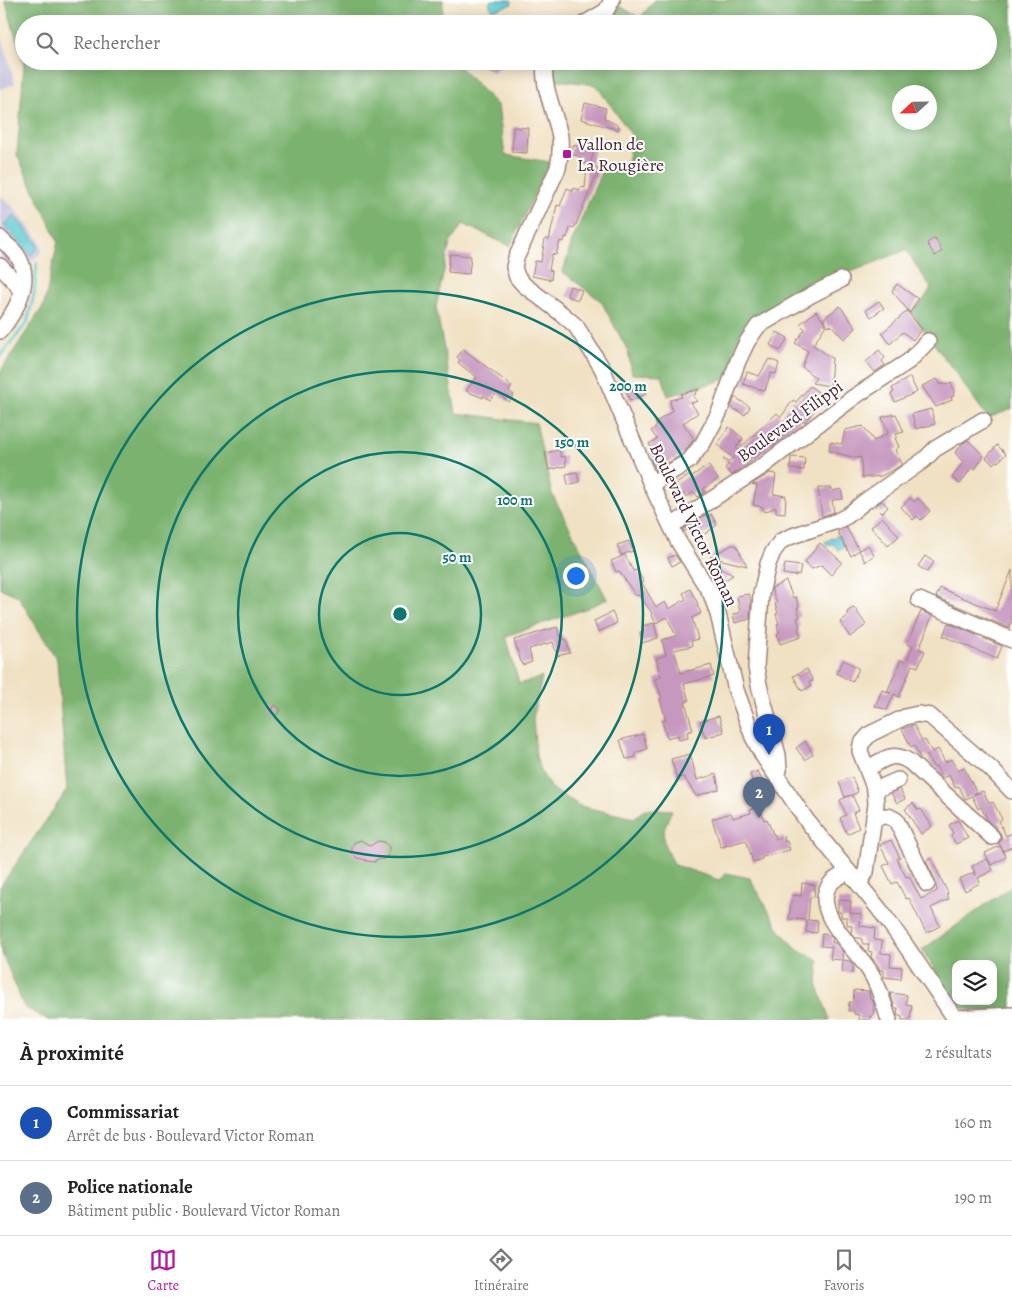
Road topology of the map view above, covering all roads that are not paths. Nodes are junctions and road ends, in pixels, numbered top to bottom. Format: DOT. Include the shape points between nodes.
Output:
graph roads {
  1 [pos="612,0"];
  2 [pos="599,15"];
  3 [pos="545,70"];
  4 [pos="0,238"];
  5 [pos="0,266"];
  6 [pos="841,280"];
  7 [pos="21,292"];
  8 [pos="0,331"];
  9 [pos="928,341"];
  10 [pos="983,420"];
  11 [pos="651,484"];
  12 [pos="670,526"];
  13 [pos="919,600"];
  14 [pos="1012,640"];
  15 [pos="867,769"];
  16 [pos="774,772"];
  17 [pos="898,780"];
  18 [pos="875,790"];
  19 [pos="1012,791"];
  20 [pos="874,817"];
  21 [pos="992,837"];
  22 [pos="848,871"];
  23 [pos="858,884"];
  24 [pos="927,884"];
  25 [pos="1012,1015"];
  26 [pos="955,1019"];
  27 [pos="889,1020"];
  1 -- 2 [label="street" via="606,11"];
  3 -- 11 [label="street, Boulevard Victor Roman" via="561,153 558,168 514,267 517,278 576,326 586,341 602,368"];
  4 -- 7 [label="street" via="17,255 22,267"];
  5 -- 7 [label="street"];
  6 -- 11 [label="street" via="758,326 746,342 719,413 703,443 689,462"];
  7 -- 8 [label="street" via="17,307"];
  9 -- 12 [label="street, Boulevard Filippi" via="910,361 854,397 763,466"];
  10 -- 16 [label="street" via="935,449 847,516 792,536 773,552 761,594 756,667 778,755 778,770"];
  11 -- 12 [label="street, Boulevard Victor Roman"];
  12 -- 16 [label="street, Boulevard Victor Roman" via="711,594 745,717"];
  13 -- 14 [label="street"];
  15 -- 18 [label="street"];
  15 -- 19 [label="street" via="860,751 864,739 905,717 918,714 930,716 939,723"];
  15 -- 21 [label="street" via="889,757 900,756"];
  16 -- 22 [label="street, Boulevard Victor Roman" via="808,822"];
  17 -- 18 [label="street"];
  18 -- 20 [label="street"];
  20 -- 23 [label="street" via="866,872"];
  20 -- 24 [label="street" via="888,816 896,820"];
  22 -- 23 [label="street, Boulevard Victor Roman"];
  22 -- 27 [label="street" via="832,882 824,905 829,918 876,982"];
  23 -- 26 [label="street, Boulevard Victor Roman" via="899,936"];
  25 -- 26 [label="street"];
}
